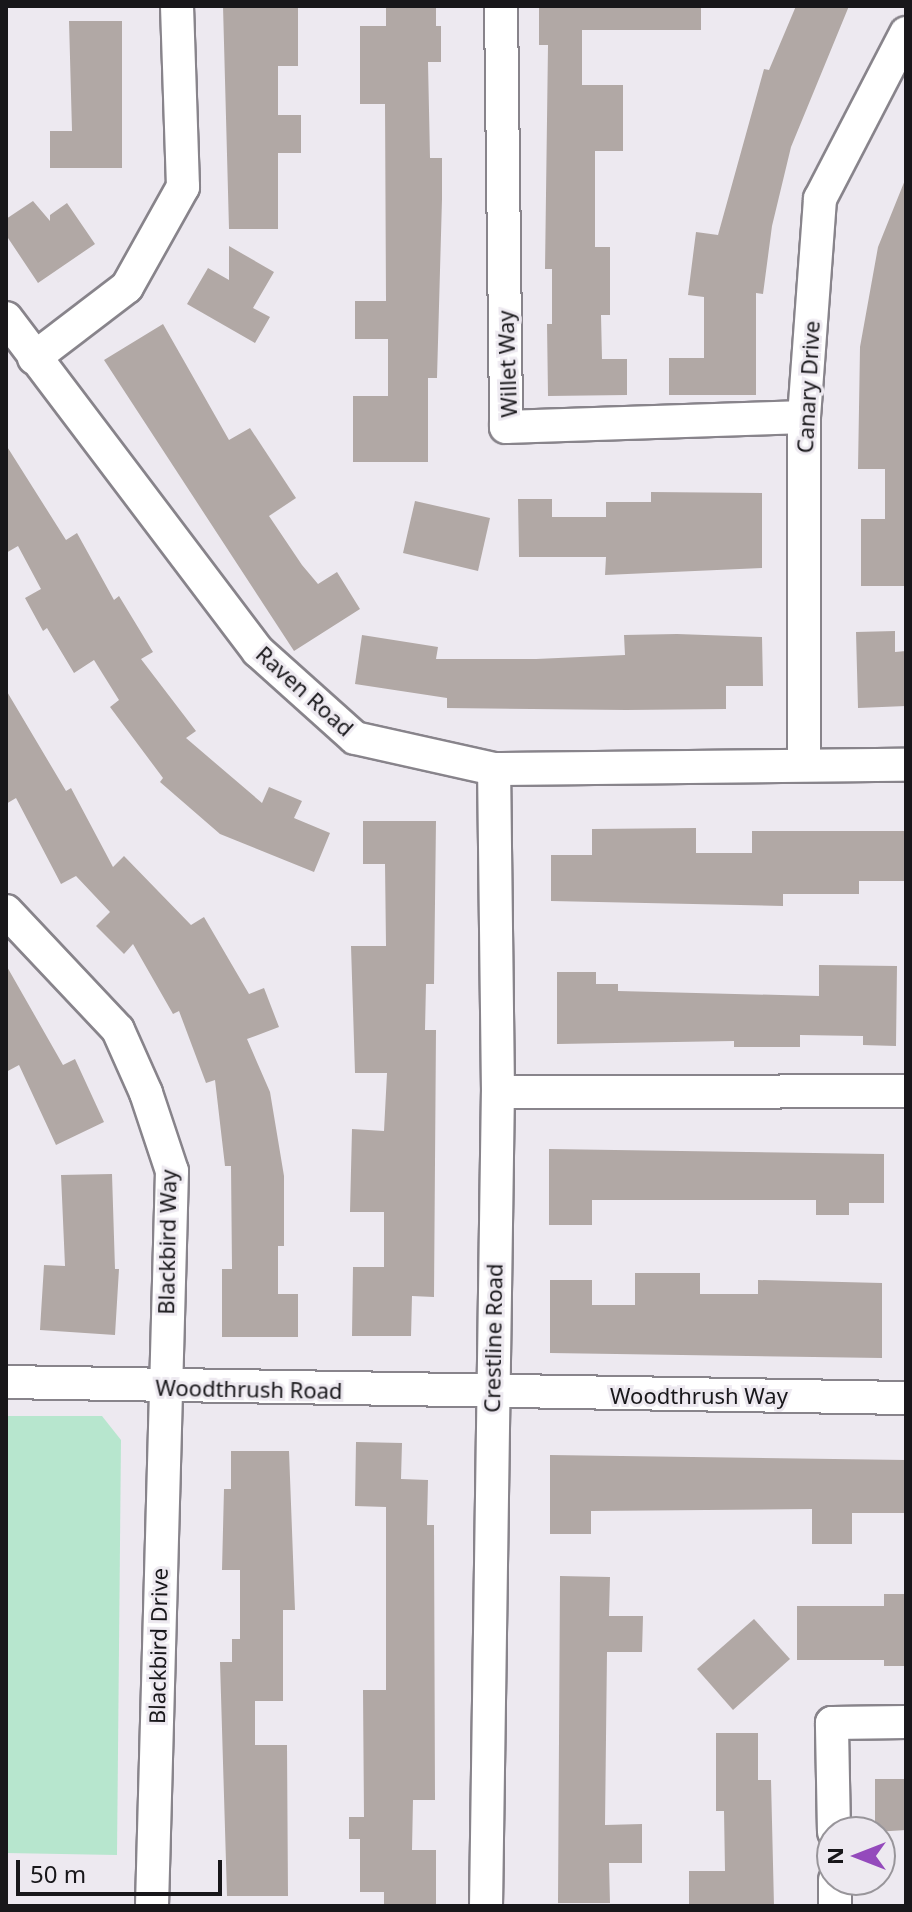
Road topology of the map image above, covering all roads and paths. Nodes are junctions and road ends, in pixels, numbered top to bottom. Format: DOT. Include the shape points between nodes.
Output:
graph roads {
  1 [pos="177,6"];
  2 [pos="501,6"];
  3 [pos="906,33"];
  4 [pos="6,318"];
  5 [pos="34,358"];
  6 [pos="804,417"];
  7 [pos="804,763"];
  8 [pos="906,765"];
  9 [pos="494,769"];
  10 [pos="6,911"];
  11 [pos="906,1091"];
  12 [pos="498,1092"];
  13 [pos="6,1382"];
  14 [pos="164,1387"];
  15 [pos="492,1394"];
  16 [pos="906,1398"];
  17 [pos="906,1722"];
  18 [pos="834,1816"];
  19 [pos="152,1906"];
  20 [pos="486,1906"];
  1 -- 5 [label="street" via="183,187 127,287"];
  2 -- 6 [label="street, Willet Way" via="506,427"];
  3 -- 6 [label="street, Canary Drive" via="820,199"];
  4 -- 5 [label="street, Raven Road"];
  5 -- 9 [label="street, Raven Road" via="258,651 355,738"];
  6 -- 7 [label="street, Canary Drive"];
  7 -- 8 [label="street, Raven Road"];
  7 -- 9 [label="street, Raven Road"];
  9 -- 12 [label="street, Crestline Road"];
  10 -- 14 [label="street, Blackbird Way" via="118,1030 155,1119 172,1171"];
  11 -- 12 [label="street"];
  12 -- 15 [label="street, Crestline Road"];
  13 -- 14 [label="street, Woodthrush Road"];
  14 -- 15 [label="street, Woodthrush Road"];
  14 -- 19 [label="street, Blackbird Drive"];
  15 -- 16 [label="street, Woodthrush Way"];
  15 -- 20 [label="street, Crestline Road"];
  17 -- 18 [label="street" via="832,1723"];
}
